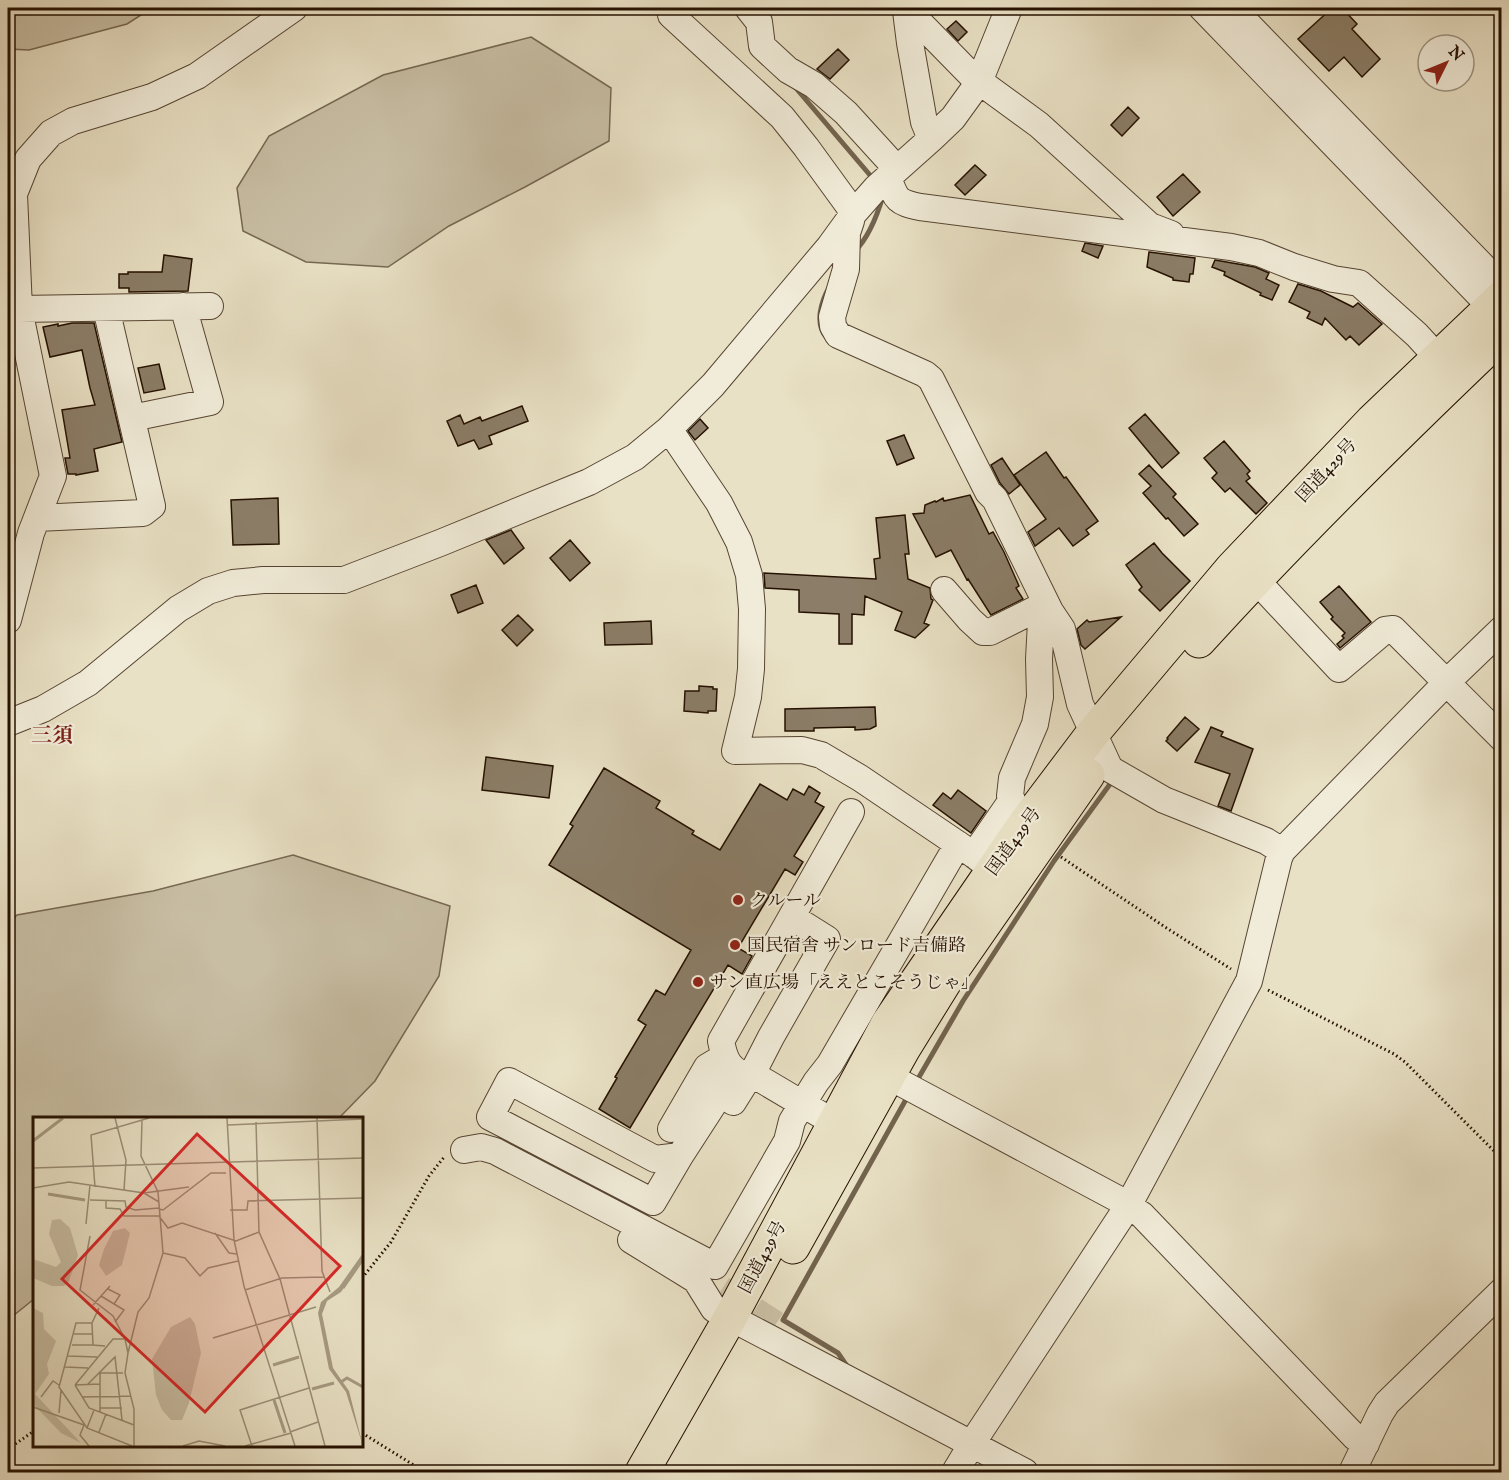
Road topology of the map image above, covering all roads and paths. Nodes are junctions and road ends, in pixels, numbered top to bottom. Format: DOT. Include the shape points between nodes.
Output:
graph roads {
  1 [pos="294,8"];
  2 [pos="675,8"];
  3 [pos="748,8"];
  4 [pos="1009,8"];
  5 [pos="1202,8"];
  6 [pos="1232,8"];
  7 [pos="905,9"];
  8 [pos="979,82"];
  9 [pos="931,139"];
  10 [pos="886,179"];
  11 [pos="854,213"];
  12 [pos="1198,242"];
  13 [pos="183,306"];
  14 [pos="210,306"];
  15 [pos="106,308"];
  16 [pos="1499,308"];
  17 [pos="20,309"];
  18 [pos="18,358"];
  19 [pos="1438,358"];
  20 [pos="132,418"];
  21 [pos="669,429"];
  22 [pos="37,518"];
  23 [pos="1256,567"];
  24 [pos="944,590"];
  25 [pos="1048,607"];
  26 [pos="8,620"];
  27 [pos="1502,629"];
  28 [pos="1447,682"];
  29 [pos="8,723"];
  30 [pos="1502,738"];
  31 [pos="1098,744"];
  32 [pos="851,812"];
  33 [pos="1035,831"];
  34 [pos="1282,851"];
  35 [pos="984,863"];
  36 [pos="792,917"];
  37 [pos="1249,981"];
  38 [pos="740,1070"];
  39 [pos="904,1085"];
  40 [pos="803,1105"];
  41 [pos="671,1129"];
  42 [pos="845,1129"];
  43 [pos="459,1147"];
  44 [pos="680,1156"];
  45 [pos="1502,1159"];
  46 [pos="1128,1206"];
  47 [pos="649,1240"];
  48 [pos="363,1277"];
  49 [pos="1502,1291"];
  50 [pos="740,1301"];
  51 [pos="33,1432"];
  52 [pos="363,1434"];
  53 [pos="973,1442"];
  54 [pos="1366,1444"];
  55 [pos="8,1449"];
  56 [pos="424,1473"];
  57 [pos="642,1473"];
  58 [pos="667,1473"];
  59 [pos="955,1473"];
  60 [pos="1025,1473"];
  61 [pos="1352,1473"];
  1 -- 17 [label="street" via="197,76 152,97 73,121 51,133 28,159 15,194"];
  2 -- 11 [label="street" via="671,15 782,117"];
  3 -- 10 [label="street" via="759,22 762,46 846,113"];
  4 -- 8 [label="street"];
  5 -- 16 [label="street"];
  6 -- 16 [label="street"];
  7 -- 8 [label="street"];
  7 -- 9 [label="street" via="924,122"];
  8 -- 9 [label="street" via="953,118"];
  8 -- 12 [label="street" via="1039,125 1150,226"];
  9 -- 10 [label="street"];
  10 -- 11 [label="street"];
  10 -- 12 [label="street" via="904,204"];
  11 -- 21 [label="street" via="713,385"];
  11 -- 25 [label="street" via="847,233 846,269 831,317 833,326 838,335 931,379"];
  12 -- 19 [label="street" via="1259,253 1333,279 1359,283"];
  13 -- 14 [label="street"];
  13 -- 15 [label="street"];
  13 -- 20 [label="street" via="210,402"];
  15 -- 17 [label="street"];
  15 -- 20 [label="street"];
  16 -- 19 [label="highway, 国道429号"];
  16 -- 23 [label="highway, 国道429号" via="1398,434"];
  17 -- 18 [label="street"];
  18 -- 22 [label="street" via="53,476"];
  19 -- 23 [label="highway, 国道429号" via="1372,421"];
  20 -- 22 [label="street" via="152,506 143,513"];
  21 -- 29 [label="street" via="634,457 589,482 344,580 263,580 208,591 178,609 88,683 43,709"];
  21 -- 35 [label="street" via="719,503 739,542 749,575 752,669 735,752 802,750 821,755"];
  22 -- 26 [label="street"];
  23 -- 28 [label="street" via="1339,669 1385,630 1393,629"];
  23 -- 31 [label="highway, 国道429号" via="1225,577"];
  24 -- 25 [label="street" via="983,632"];
  25 -- 31 [label="street" via="1062,629 1080,704"];
  25 -- 33 [label="street" via="1041,622 1040,697 1035,724 1012,778 1010,796"];
  27 -- 28 [label="street"];
  28 -- 30 [label="street"];
  28 -- 34 [label="street"];
  31 -- 33 [label="highway, 国道429号"];
  31 -- 34 [label="street" via="1110,769 1164,800"];
  32 -- 36 [label="street"];
  33 -- 35 [label="highway, 国道429号"];
  33 -- 37 [label="path" via="1165,927"];
  34 -- 37 [label="street"];
  35 -- 39 [label="highway, 国道429号" via="951,972 904,1048"];
  35 -- 40 [label="street" via="816,1082"];
  35 -- 42 [label="highway, 国道429号" via="888,1023"];
  36 -- 38 [label="street" via="721,1041"];
  36 -- 38 [label="street" via="827,939 771,1037"];
  37 -- 45 [label="path" via="1394,1054"];
  37 -- 46 [label="street"];
  38 -- 40 [label="street"];
  38 -- 41 [label="street" via="707,1067"];
  38 -- 44 [label="street"];
  38 -- 47 [label="street"];
  39 -- 42 [label="highway, 国道429号"];
  39 -- 46 [label="street"];
  40 -- 42 [label="street"];
  40 -- 50 [label="street" via="792,1121"];
  42 -- 50 [label="highway, 国道429号"];
  42 -- 50 [label="highway, 国道429号"];
  43 -- 47 [label="street"];
  43 -- 48 [label="path" via="429,1176 391,1242"];
  44 -- 44 [label="street" via="655,1159 509,1081 490,1117 653,1202"];
  46 -- 53 [label="street"];
  46 -- 54 [label="street" via="1142,1215"];
  47 -- 50 [label="street"];
  47 -- 50 [label="street" via="696,1280 714,1309"];
  49 -- 54 [label="street" via="1387,1403"];
  50 -- 53 [label="street" via="838,1374"];
  50 -- 57 [label="highway, 国道429号"];
  50 -- 58 [label="highway, 国道429号"];
  51 -- 55 [label="path"];
  52 -- 56 [label="path"];
  53 -- 59 [label="street"];
  53 -- 60 [label="street"];
  54 -- 61 [label="street"];
}
